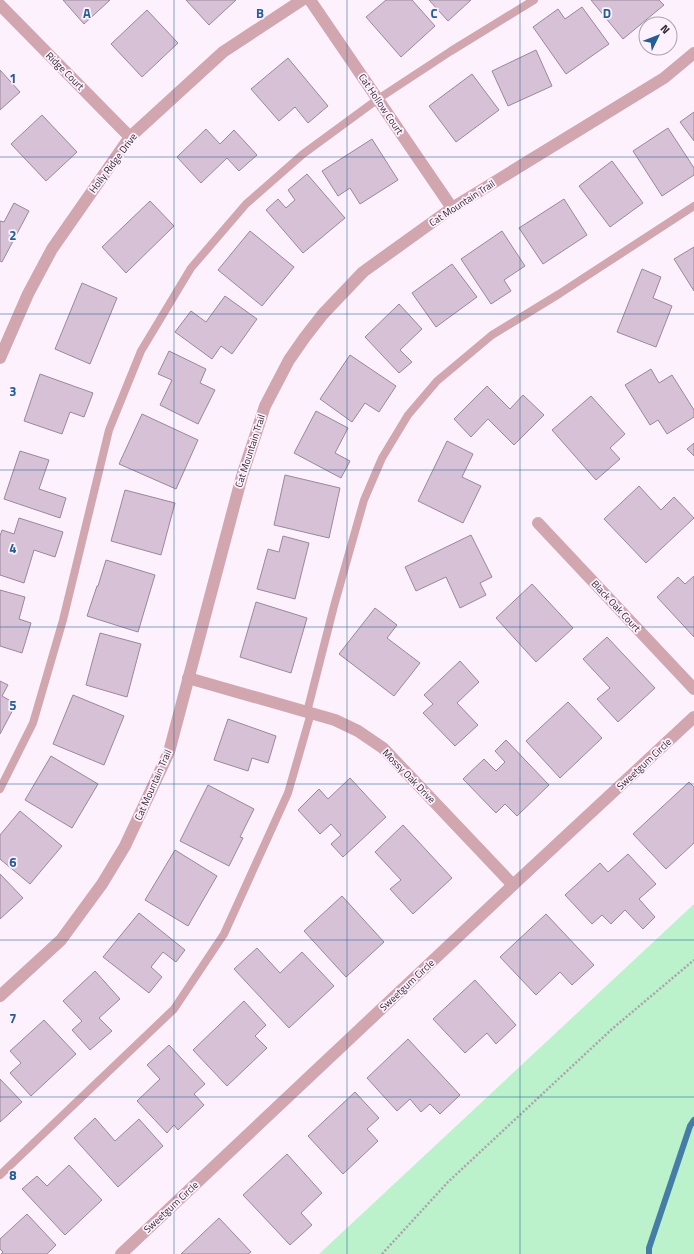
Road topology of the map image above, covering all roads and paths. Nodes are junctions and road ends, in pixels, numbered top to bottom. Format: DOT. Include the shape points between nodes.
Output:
graph roads {
  1 [pos="302,0"];
  2 [pos="310,0"];
  3 [pos="534,0"];
  4 [pos="0,5"];
  5 [pos="694,53"];
  6 [pos="378,99"];
  7 [pos="130,137"];
  8 [pos="694,206"];
  9 [pos="452,208"];
  10 [pos="3,340"];
  11 [pos="0,358"];
  12 [pos="538,523"];
  13 [pos="188,678"];
  14 [pos="694,689"];
  15 [pos="309,713"];
  16 [pos="694,717"];
  17 [pos="0,789"];
  18 [pos="514,885"];
  19 [pos="694,960"];
  20 [pos="0,996"];
  21 [pos="0,1175"];
  22 [pos="120,1254"];
  23 [pos="382,1254"];
  1 -- 7 [label="street, Holly Ridge Drive" via="222,52"];
  2 -- 6 [label="street, Cat Hollow Court"];
  3 -- 6 [label="lane"];
  4 -- 7 [label="street, Ridge Court"];
  5 -- 9 [label="street, Cat Mountain Trail" via="664,78"];
  6 -- 9 [label="street, Cat Hollow Court"];
  6 -- 17 [label="lane" via="303,154 246,204 191,268 141,351 109,430 64,620 34,723"];
  7 -- 10 [label="street, Holly Ridge Drive" via="52,248"];
  8 -- 15 [label="lane" via="492,334 437,381 408,416 382,458 364,500 334,606"];
  9 -- 13 [label="street, Cat Mountain Trail" via="363,272 323,314 290,360 265,406 242,476"];
  10 -- 11 [label="street, Holly Ridge Drive"];
  12 -- 14 [label="street, Black Oak Court"];
  13 -- 15 [label="street, Mossy Oak Drive"];
  13 -- 20 [label="street, Cat Mountain Trail" via="169,752 125,846 102,884 61,940"];
  15 -- 18 [label="street, Mossy Oak Drive" via="334,720 358,731 383,748"];
  15 -- 21 [label="lane" via="288,793 224,934 174,1009"];
  16 -- 18 [label="street, Sweetgum Circle"];
  18 -- 22 [label="street, Sweetgum Circle"];
  19 -- 23 [label="path" via="612,1029 448,1182"];
}
